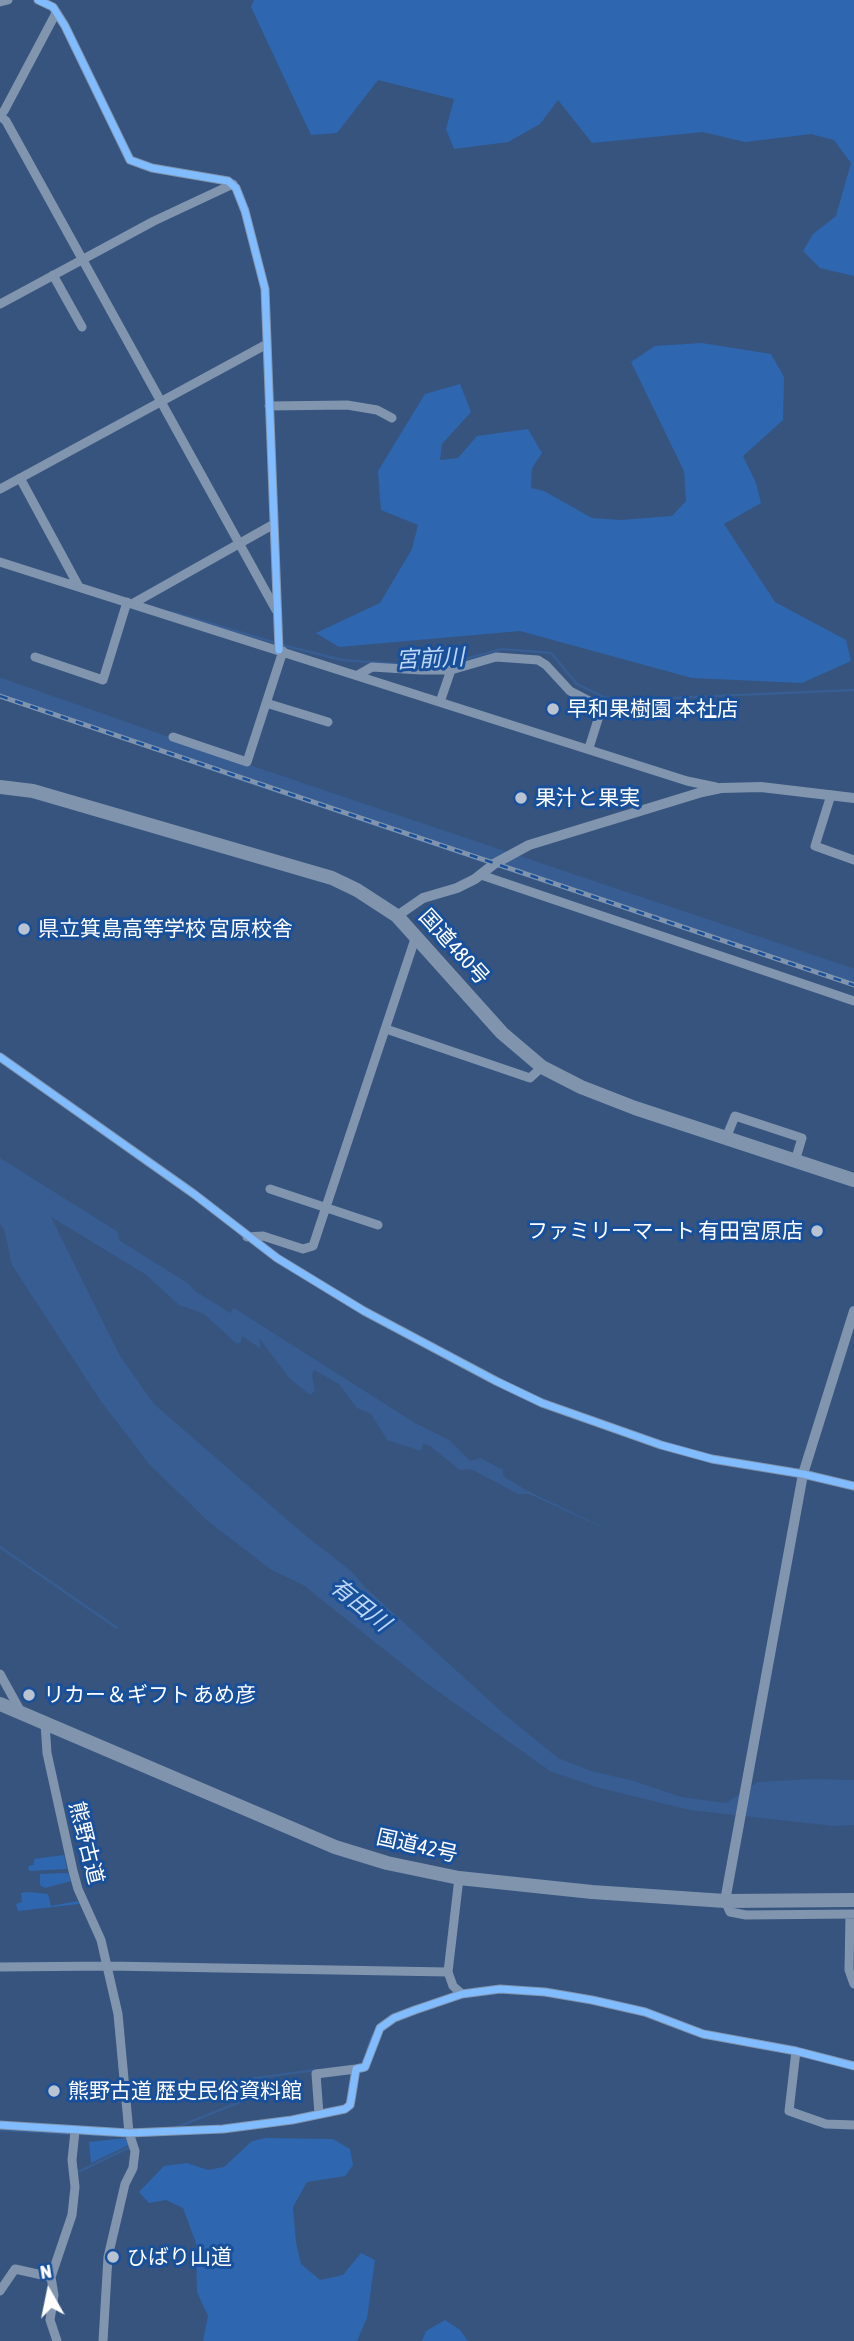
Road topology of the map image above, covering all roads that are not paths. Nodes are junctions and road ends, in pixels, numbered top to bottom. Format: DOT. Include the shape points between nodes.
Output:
graph roads {
  1 [pos="8,0"];
  2 [pos="38,0"];
  3 [pos="0,2"];
  4 [pos="54,7"];
  5 [pos="0,94"];
  6 [pos="10,100"];
  7 [pos="0,115"];
  8 [pos="233,184"];
  9 [pos="82,259"];
  10 [pos="52,275"];
  11 [pos="0,304"];
  12 [pos="82,327"];
  13 [pos="267,344"];
  14 [pos="160,401"];
  15 [pos="269,406"];
  16 [pos="392,418"];
  17 [pos="20,478"];
  18 [pos="0,489"];
  19 [pos="274,524"];
  20 [pos="239,544"];
  21 [pos="0,562"];
  22 [pos="79,587"];
  23 [pos="130,603"];
  24 [pos="276,612"];
  25 [pos="281,650"];
  26 [pos="35,657"];
  27 [pos="451,670"];
  28 [pos="358,675"];
  29 [pos="440,702"];
  30 [pos="266,703"];
  31 [pos="328,722"];
  32 [pos="173,737"];
  33 [pos="589,748"];
  34 [pos="0,787"];
  35 [pos="721,788"];
  36 [pos="831,795"];
  37 [pos="854,798"];
  38 [pos="854,860"];
  39 [pos="481,875"];
  40 [pos="397,916"];
  41 [pos="416,936"];
  42 [pos="854,1001"];
  43 [pos="386,1029"];
  44 [pos="0,1057"];
  45 [pos="542,1067"];
  46 [pos="726,1138"];
  47 [pos="795,1161"];
  48 [pos="854,1180"];
  49 [pos="270,1189"];
  50 [pos="327,1210"];
  51 [pos="378,1225"];
  52 [pos="247,1237"];
  53 [pos="854,1311"];
  54 [pos="803,1474"];
  55 [pos="854,1486"];
  56 [pos="0,1674"];
  57 [pos="0,1704"];
  58 [pos="22,1713"];
  59 [pos="45,1723"];
  60 [pos="459,1878"];
  61 [pos="854,1900"];
  62 [pos="725,1901"];
  63 [pos="852,1915"];
  64 [pos="108,1966"];
  65 [pos="0,1967"];
  66 [pos="448,1972"];
  67 [pos="854,1984"];
  68 [pos="462,1994"];
  69 [pos="796,2051"];
  70 [pos="854,2066"];
  71 [pos="356,2069"];
  72 [pos="319,2114"];
  73 [pos="854,2125"];
  74 [pos="0,2126"];
  75 [pos="75,2131"];
  76 [pos="129,2133"];
  77 [pos="51,2277"];
  78 [pos="0,2291"];
  79 [pos="57,2341"];
  80 [pos="103,2341"];
  1 -- 3 [label="street"];
  2 -- 4 [label="street"];
  4 -- 6 [label="street"];
  4 -- 8 [label="street" via="130,160"];
  5 -- 6 [label="street"];
  6 -- 7 [label="street"];
  7 -- 9 [label="street"];
  8 -- 9 [label="street"];
  8 -- 13 [label="street" via="263,275"];
  9 -- 10 [label="street"];
  9 -- 14 [label="street"];
  10 -- 11 [label="street"];
  10 -- 12 [label="street"];
  13 -- 14 [label="street"];
  13 -- 15 [label="street"];
  14 -- 17 [label="street"];
  14 -- 20 [label="street"];
  15 -- 16 [label="street" via="346,405 377,410"];
  15 -- 19 [label="street"];
  17 -- 18 [label="street"];
  17 -- 22 [label="street"];
  19 -- 20 [label="street"];
  19 -- 24 [label="street"];
  20 -- 23 [label="street"];
  20 -- 24 [label="street"];
  21 -- 22 [label="street"];
  22 -- 23 [label="street"];
  23 -- 25 [label="street"];
  23 -- 26 [label="street" via="103,680"];
  24 -- 25 [label="street"];
  25 -- 28 [label="street"];
  25 -- 30 [label="street"];
  27 -- 28 [label="street" via="372,667"];
  27 -- 29 [label="street"];
  27 -- 33 [label="street" via="496,657 542,662 570,691 598,706"];
  28 -- 29 [label="street"];
  29 -- 33 [label="street"];
  30 -- 31 [label="street"];
  30 -- 32 [label="street" via="247,762"];
  33 -- 35 [label="street"];
  34 -- 40 [label="highway, 国道480号" via="33,791 304,868 356,890"];
  35 -- 36 [label="street" via="775,787"];
  35 -- 39 [label="street" via="540,841 506,856"];
  36 -- 37 [label="street"];
  36 -- 38 [label="street" via="815,846"];
  39 -- 40 [label="street" via="415,901"];
  39 -- 42 [label="street"];
  40 -- 41 [label="highway, 国道480号"];
  41 -- 43 [label="street"];
  41 -- 45 [label="highway, 国道480号" via="502,1033"];
  43 -- 45 [label="street" via="530,1078"];
  43 -- 50 [label="street"];
  44 -- 52 [label="street" via="194,1194"];
  45 -- 46 [label="highway, 国道480号" via="581,1087"];
  46 -- 47 [label="highway, 国道480号"];
  46 -- 47 [label="street" via="735,1116 802,1138"];
  47 -- 48 [label="highway, 国道480号"];
  49 -- 50 [label="street"];
  50 -- 51 [label="street"];
  50 -- 52 [label="street" via="308,1249 263,1236"];
  52 -- 54 [label="street" via="364,1311 542,1402 661,1446"];
  53 -- 54 [label="street"];
  54 -- 55 [label="street"];
  54 -- 62 [label="street"];
  56 -- 58 [label="street"];
  57 -- 58 [label="highway, 国道42号"];
  58 -- 59 [label="highway, 国道42号"];
  59 -- 60 [label="highway, 国道42号" via="335,1847"];
  59 -- 64 [label="street, 熊野古道" via="73,1871"];
  60 -- 62 [label="highway, 国道42号"];
  60 -- 66 [label="street"];
  61 -- 62 [label="highway, 国道42号"];
  62 -- 63 [label="street" via="730,1912 746,1915"];
  63 -- 67 [label="street" via="849,1970"];
  64 -- 65 [label="street"];
  64 -- 66 [label="street"];
  64 -- 76 [label="street, 熊野古道" via="118,2014"];
  66 -- 68 [label="street"];
  68 -- 69 [label="street" via="500,1989 545,1992 645,2012 704,2034"];
  68 -- 71 [label="street" via="384,2024 365,2067"];
  69 -- 70 [label="street"];
  69 -- 73 [label="street" via="789,2111 826,2124"];
  71 -- 72 [label="street" via="350,2105"];
  71 -- 72 [label="street" via="316,2074"];
  72 -- 76 [label="street" via="223,2129"];
  74 -- 75 [label="street"];
  75 -- 76 [label="street"];
  75 -- 77 [label="street" via="72,2215"];
  76 -- 80 [label="street, 熊野古道" via="135,2151 133,2168 108,2257"];
  77 -- 78 [label="street" via="15,2269"];
  77 -- 79 [label="street" via="50,2320"];
}
